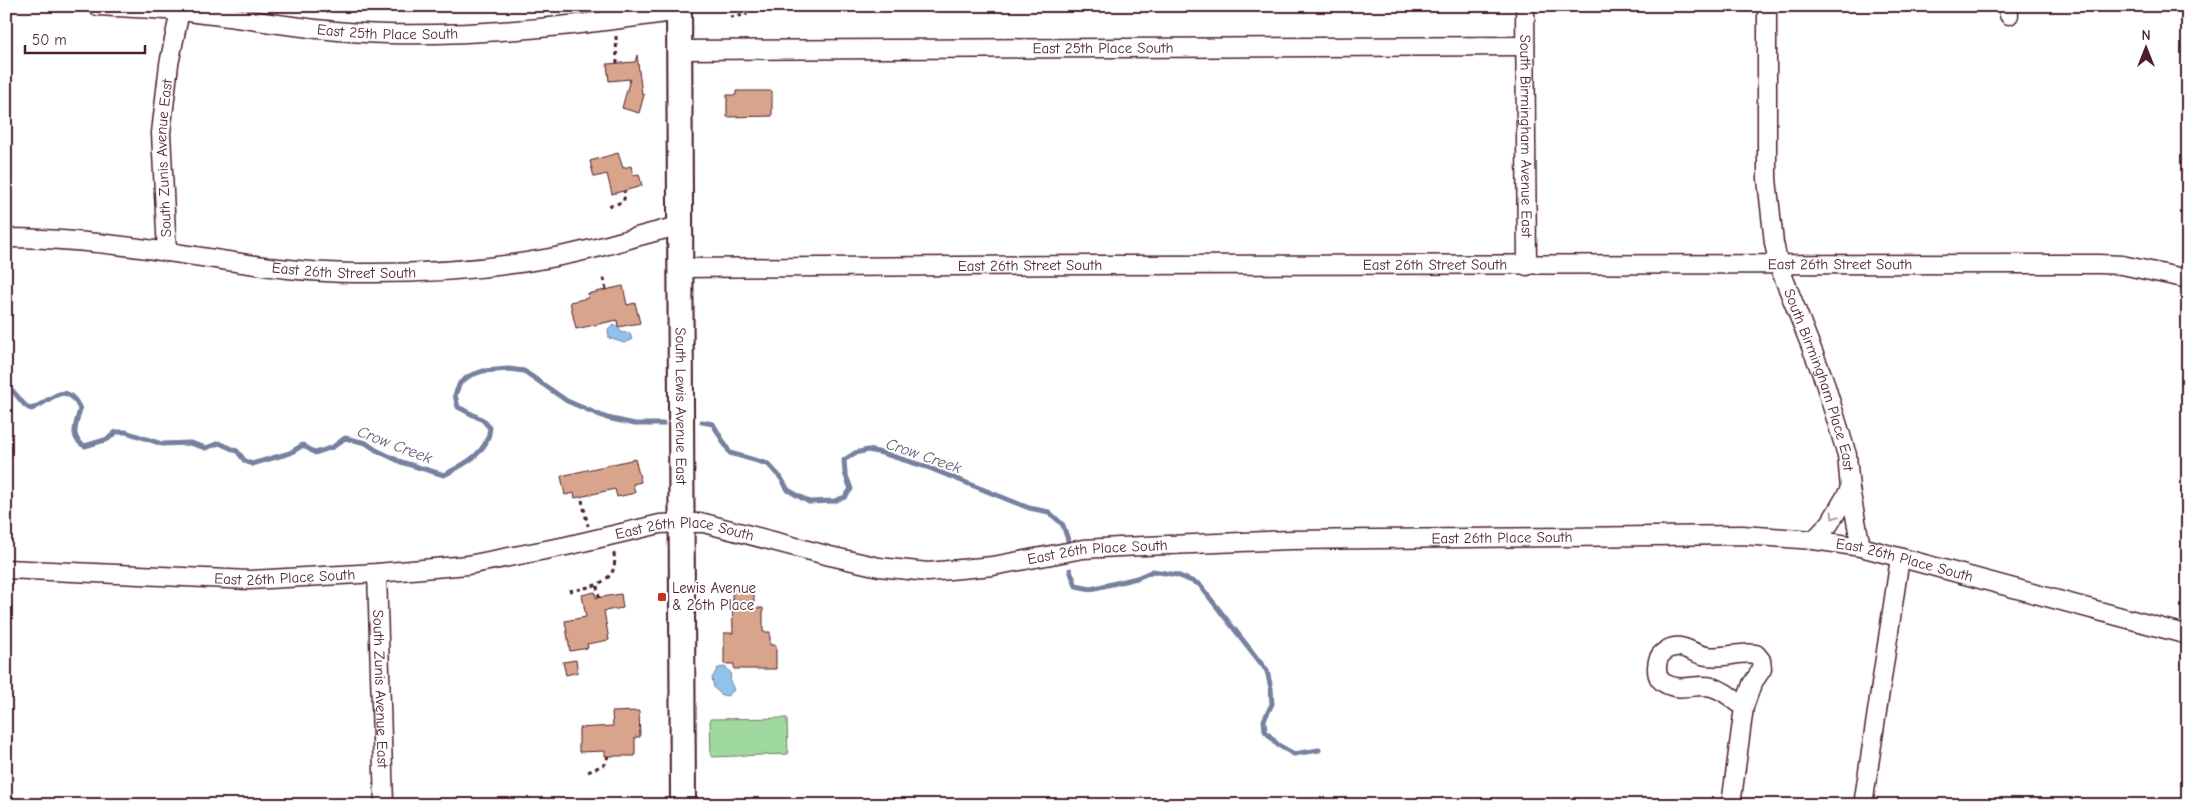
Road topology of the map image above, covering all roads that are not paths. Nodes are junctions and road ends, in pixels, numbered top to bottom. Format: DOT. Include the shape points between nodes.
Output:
graph roads {
  1 [pos="97,6"];
  2 [pos="1525,6"];
  3 [pos="1767,6"];
  4 [pos="181,9"];
  5 [pos="679,9"];
  6 [pos="1525,46"];
  7 [pos="679,50"];
  8 [pos="680,226"];
  9 [pos="6,238"];
  10 [pos="167,252"];
  11 [pos="1527,266"];
  12 [pos="1779,266"];
  13 [pos="680,268"];
  14 [pos="2188,279"];
  15 [pos="1850,489"];
  16 [pos="680,523"];
  17 [pos="1814,540"];
  18 [pos="1861,547"];
  19 [pos="1900,558"];
  20 [pos="6,569"];
  21 [pos="377,573"];
  22 [pos="2188,635"];
  23 [pos="1744,707"];
  24 [pos="384,805"];
  25 [pos="683,805"];
  26 [pos="1731,805"];
  27 [pos="1863,805"];
  1 -- 4 [label="street, East 25th Place South"];
  2 -- 6 [label="street, South Birmingham Avenue East"];
  3 -- 12 [label="street, South Birmingham Place East" via="1768,186"];
  4 -- 5 [label="street, East 25th Place South" via="332,31 387,34 523,30"];
  4 -- 10 [label="street, South Zunis Avenue East" via="169,64 161,133"];
  5 -- 7 [label="main road, South Lewis Avenue East"];
  6 -- 7 [label="street, East 25th Place South"];
  6 -- 11 [label="street, South Birmingham Avenue East"];
  7 -- 8 [label="main road, South Lewis Avenue East"];
  8 -- 10 [label="street, East 26th Street South" via="591,250 456,271 354,273 276,268"];
  8 -- 13 [label="main road, South Lewis Avenue East"];
  9 -- 10 [label="street, East 26th Street South"];
  11 -- 12 [label="street, East 26th Street South"];
  11 -- 13 [label="street, East 26th Street South"];
  12 -- 14 [label="street, East 26th Street South" via="2122,265"];
  12 -- 15 [label="street, South Birmingham Place East" via="1834,410 1847,456"];
  13 -- 16 [label="main road, South Lewis Avenue East"];
  15 -- 17 [label="street, one-way" via="1830,523"];
  15 -- 18 [label="street, South Birmingham Place East"];
  16 -- 17 [label="street, East 26th Place South" via="704,523 880,567 928,572 994,566 1083,549 1291,540 1733,535"];
  16 -- 21 [label="street, East 26th Place South" via="660,524 468,565"];
  16 -- 25 [label="main road, South Lewis Avenue East"];
  17 -- 18 [label="street, East 26th Place South"];
  18 -- 19 [label="street, East 26th Place South"];
  19 -- 22 [label="street, East 26th Place South"];
  19 -- 27 [label="street"];
  20 -- 21 [label="street, East 26th Place South" via="250,580"];
  21 -- 24 [label="street, South Zunis Avenue East"];
  23 -- 23 [label="street" via="1710,686 1678,688 1667,685 1657,672 1661,654 1677,646 1706,656 1756,654 1762,669 1752,684"];
  23 -- 26 [label="street"];
}
